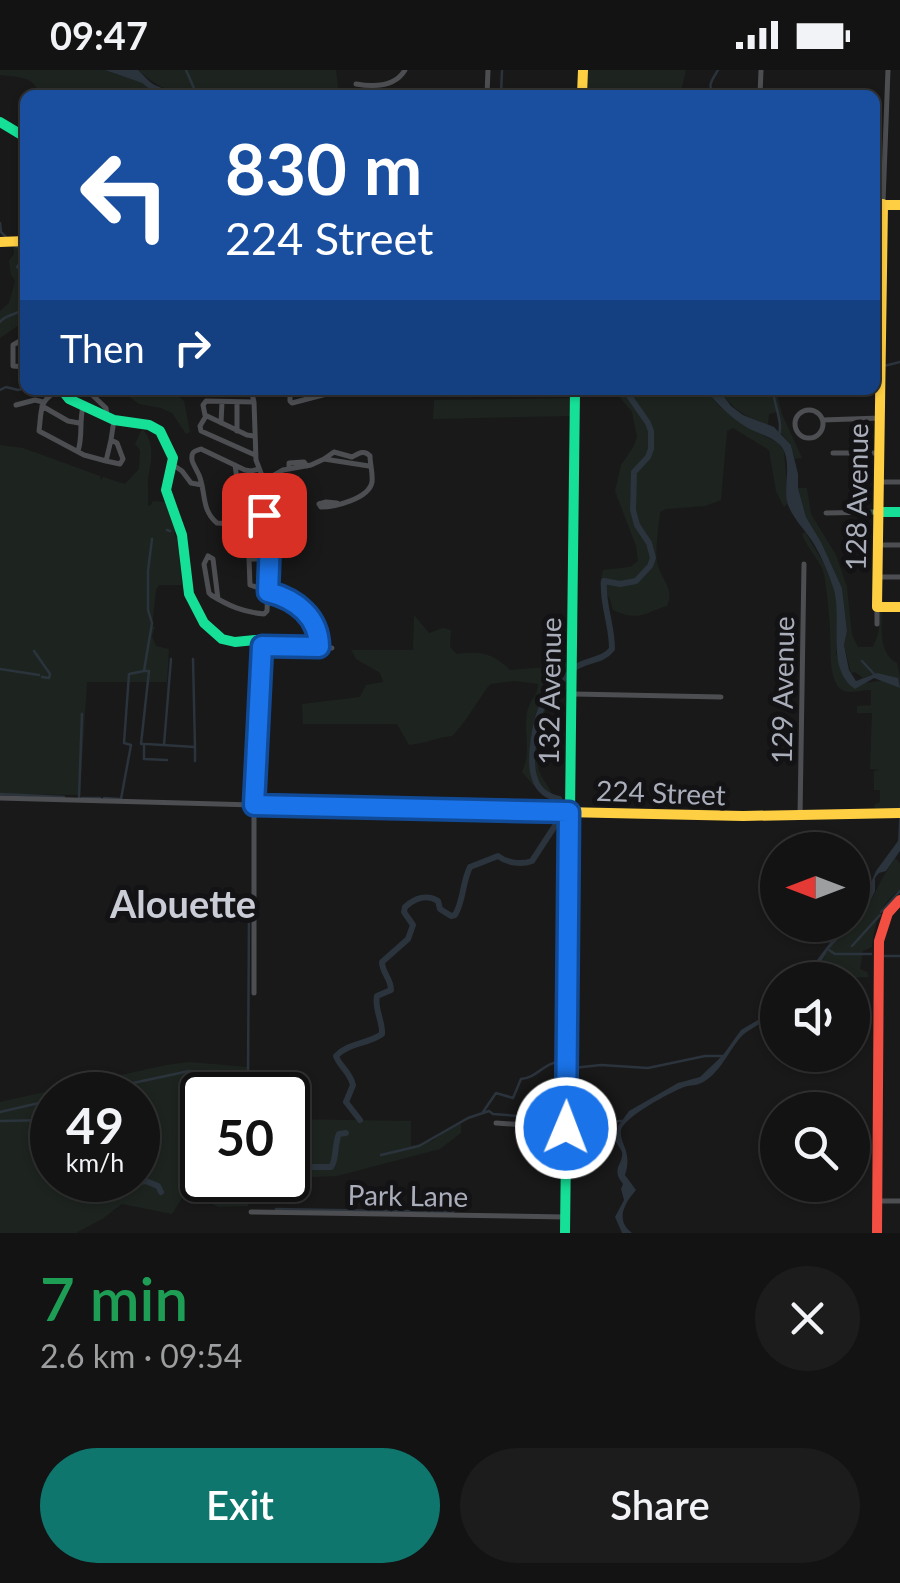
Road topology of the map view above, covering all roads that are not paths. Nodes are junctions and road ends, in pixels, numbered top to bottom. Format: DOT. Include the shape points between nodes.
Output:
graph roads {
  1 [pos="406,70"];
  2 [pos="888,70"];
  3 [pos="356,84"];
  4 [pos="880,190"];
  5 [pos="20,340"];
  6 [pos="20,366"];
  7 [pos="50,395"];
  8 [pos="66,395"];
  9 [pos="93,395"];
  10 [pos="253,395"];
  11 [pos="291,395"];
  12 [pos="323,395"];
  13 [pos="574,395"];
  14 [pos="879,395"];
  15 [pos="222,402"];
  16 [pos="236,402"];
  17 [pos="254,402"];
  18 [pos="42,404"];
  19 [pos="16,405"];
  20 [pos="83,407"];
  21 [pos="206,416"];
  22 [pos="111,418"];
  23 [pos="880,418"];
  24 [pos="823,420"];
  25 [pos="222,422"];
  26 [pos="79,424"];
  27 [pos="237,431"];
  28 [pos="254,436"];
  29 [pos="111,440"];
  30 [pos="78,451"];
  31 [pos="833,453"];
  32 [pos="879,453"];
  33 [pos="255,455"];
  34 [pos="324,459"];
  35 [pos="106,460"];
  36 [pos="172,465"];
  37 [pos="235,465"];
  38 [pos="369,466"];
  39 [pos="259,469"];
  40 [pos="264,482"];
  41 [pos="879,482"];
  42 [pos="900,482"];
  43 [pos="202,485"];
  44 [pos="264,495"];
  45 [pos="319,504"];
  46 [pos="878,512"];
  47 [pos="900,512"];
  48 [pos="826,513"];
  49 [pos="262,526"];
  50 [pos="900,544"];
  51 [pos="878,545"];
  52 [pos="270,560"];
  53 [pos="804,564"];
  54 [pos="878,578"];
  55 [pos="900,578"];
  56 [pos="268,592"];
  57 [pos="218,599"];
  58 [pos="878,607"];
  59 [pos="900,607"];
  60 [pos="877,624"];
  61 [pos="262,646"];
  62 [pos="319,647"];
  63 [pos="332,648"];
  64 [pos="571,688"];
  65 [pos="720,697"];
  66 [pos="0,798"];
  67 [pos="254,805"];
  68 [pos="564,812"];
  69 [pos="899,813"];
  70 [pos="800,816"];
  71 [pos="900,900"];
  72 [pos="254,993"];
  73 [pos="496,1124"];
  74 [pos="566,1128"];
  75 [pos="878,1201"];
  76 [pos="900,1201"];
  77 [pos="251,1212"];
  78 [pos="565,1217"];
  79 [pos="565,1233"];
  80 [pos="877,1233"];
  1 -- 3 [label="street" via="392,83"];
  2 -- 4 [label="street, 128 Avenue"];
  5 -- 6 [label="street" via="14,342 12,366"];
  7 -- 18 [label="street"];
  8 -- 20 [label="street"];
  9 -- 22 [label="street"];
  10 -- 17 [label="street"];
  11 -- 12 [label="street" via="292,403"];
  13 -- 64 [label="street, 132 Avenue"];
  14 -- 23 [label="street, 128 Avenue"];
  15 -- 16 [label="street"];
  15 -- 21 [label="street" via="206,402"];
  15 -- 25 [label="street"];
  16 -- 17 [label="street"];
  16 -- 27 [label="street"];
  17 -- 28 [label="street"];
  18 -- 19 [label="street"];
  18 -- 26 [label="street"];
  18 -- 30 [label="street" via="40,431"];
  20 -- 22 [label="street"];
  20 -- 26 [label="street"];
  21 -- 25 [label="street"];
  21 -- 33 [label="street" via="201,431"];
  22 -- 29 [label="street"];
  22 -- 36 [label="street" via="160,431"];
  23 -- 24 [label="street"];
  23 -- 32 [label="street, 128 Avenue"];
  24 -- 24 [label="street" via="804,411 797,430 814,437"];
  25 -- 27 [label="street"];
  26 -- 30 [label="street"];
  27 -- 28 [label="street"];
  28 -- 33 [label="street"];
  29 -- 35 [label="street"];
  29 -- 35 [label="street" via="123,461"];
  30 -- 35 [label="street"];
  31 -- 32 [label="street"];
  32 -- 41 [label="street, 128 Avenue"];
  33 -- 39 [label="street"];
  34 -- 38 [label="street"];
  34 -- 38 [label="street" via="334,452 352,458 366,452"];
  34 -- 40 [label="street"];
  36 -- 43 [label="street"];
  36 -- 61 [label="street" via="166,490 182,534 189,594 204,623 222,639"];
  37 -- 39 [label="street"];
  37 -- 43 [label="street" via="201,448 194,451"];
  37 -- 44 [label="street" via="238,491"];
  38 -- 45 [label="street" via="366,493 331,507"];
  39 -- 40 [label="street"];
  40 -- 44 [label="street"];
  41 -- 42 [label="street"];
  41 -- 46 [label="street, 128 Avenue"];
  43 -- 49 [label="street" via="212,520"];
  44 -- 49 [label="street"];
  46 -- 47 [label="street"];
  46 -- 48 [label="street"];
  46 -- 51 [label="street, 128 Avenue"];
  49 -- 52 [label="street" via="270,538"];
  50 -- 51 [label="street"];
  51 -- 54 [label="street, 128 Avenue"];
  52 -- 56 [label="street"];
  52 -- 56 [label="street" via="250,559 250,586"];
  53 -- 70 [label="street, 129 Avenue"];
  54 -- 55 [label="street"];
  54 -- 58 [label="street, 128 Avenue"];
  56 -- 57 [label="street" via="264,614"];
  56 -- 62 [label="street" via="310,616"];
  57 -- 57 [label="street" via="208,592 208,556 213,559"];
  58 -- 59 [label="street"];
  58 -- 60 [label="street, 128 Avenue"];
  61 -- 62 [label="street"];
  61 -- 67 [label="street"];
  62 -- 63 [label="street"];
  64 -- 65 [label="street"];
  64 -- 68 [label="street, 132 Avenue"];
  66 -- 67 [label="street, 224 Street"];
  67 -- 68 [label="street, 224 Street"];
  67 -- 72 [label="street"];
  68 -- 70 [label="street, 224 Street"];
  68 -- 74 [label="street, 132 Avenue"];
  69 -- 70 [label="street, 224 Street"];
  71 -- 75 [label="street" via="879,942"];
  73 -- 74 [label="street"];
  74 -- 78 [label="street, 132 Avenue"];
  75 -- 76 [label="street"];
  75 -- 80 [label="street"];
  77 -- 78 [label="street, Park Lane"];
  78 -- 79 [label="street, 132 Avenue"];
}
